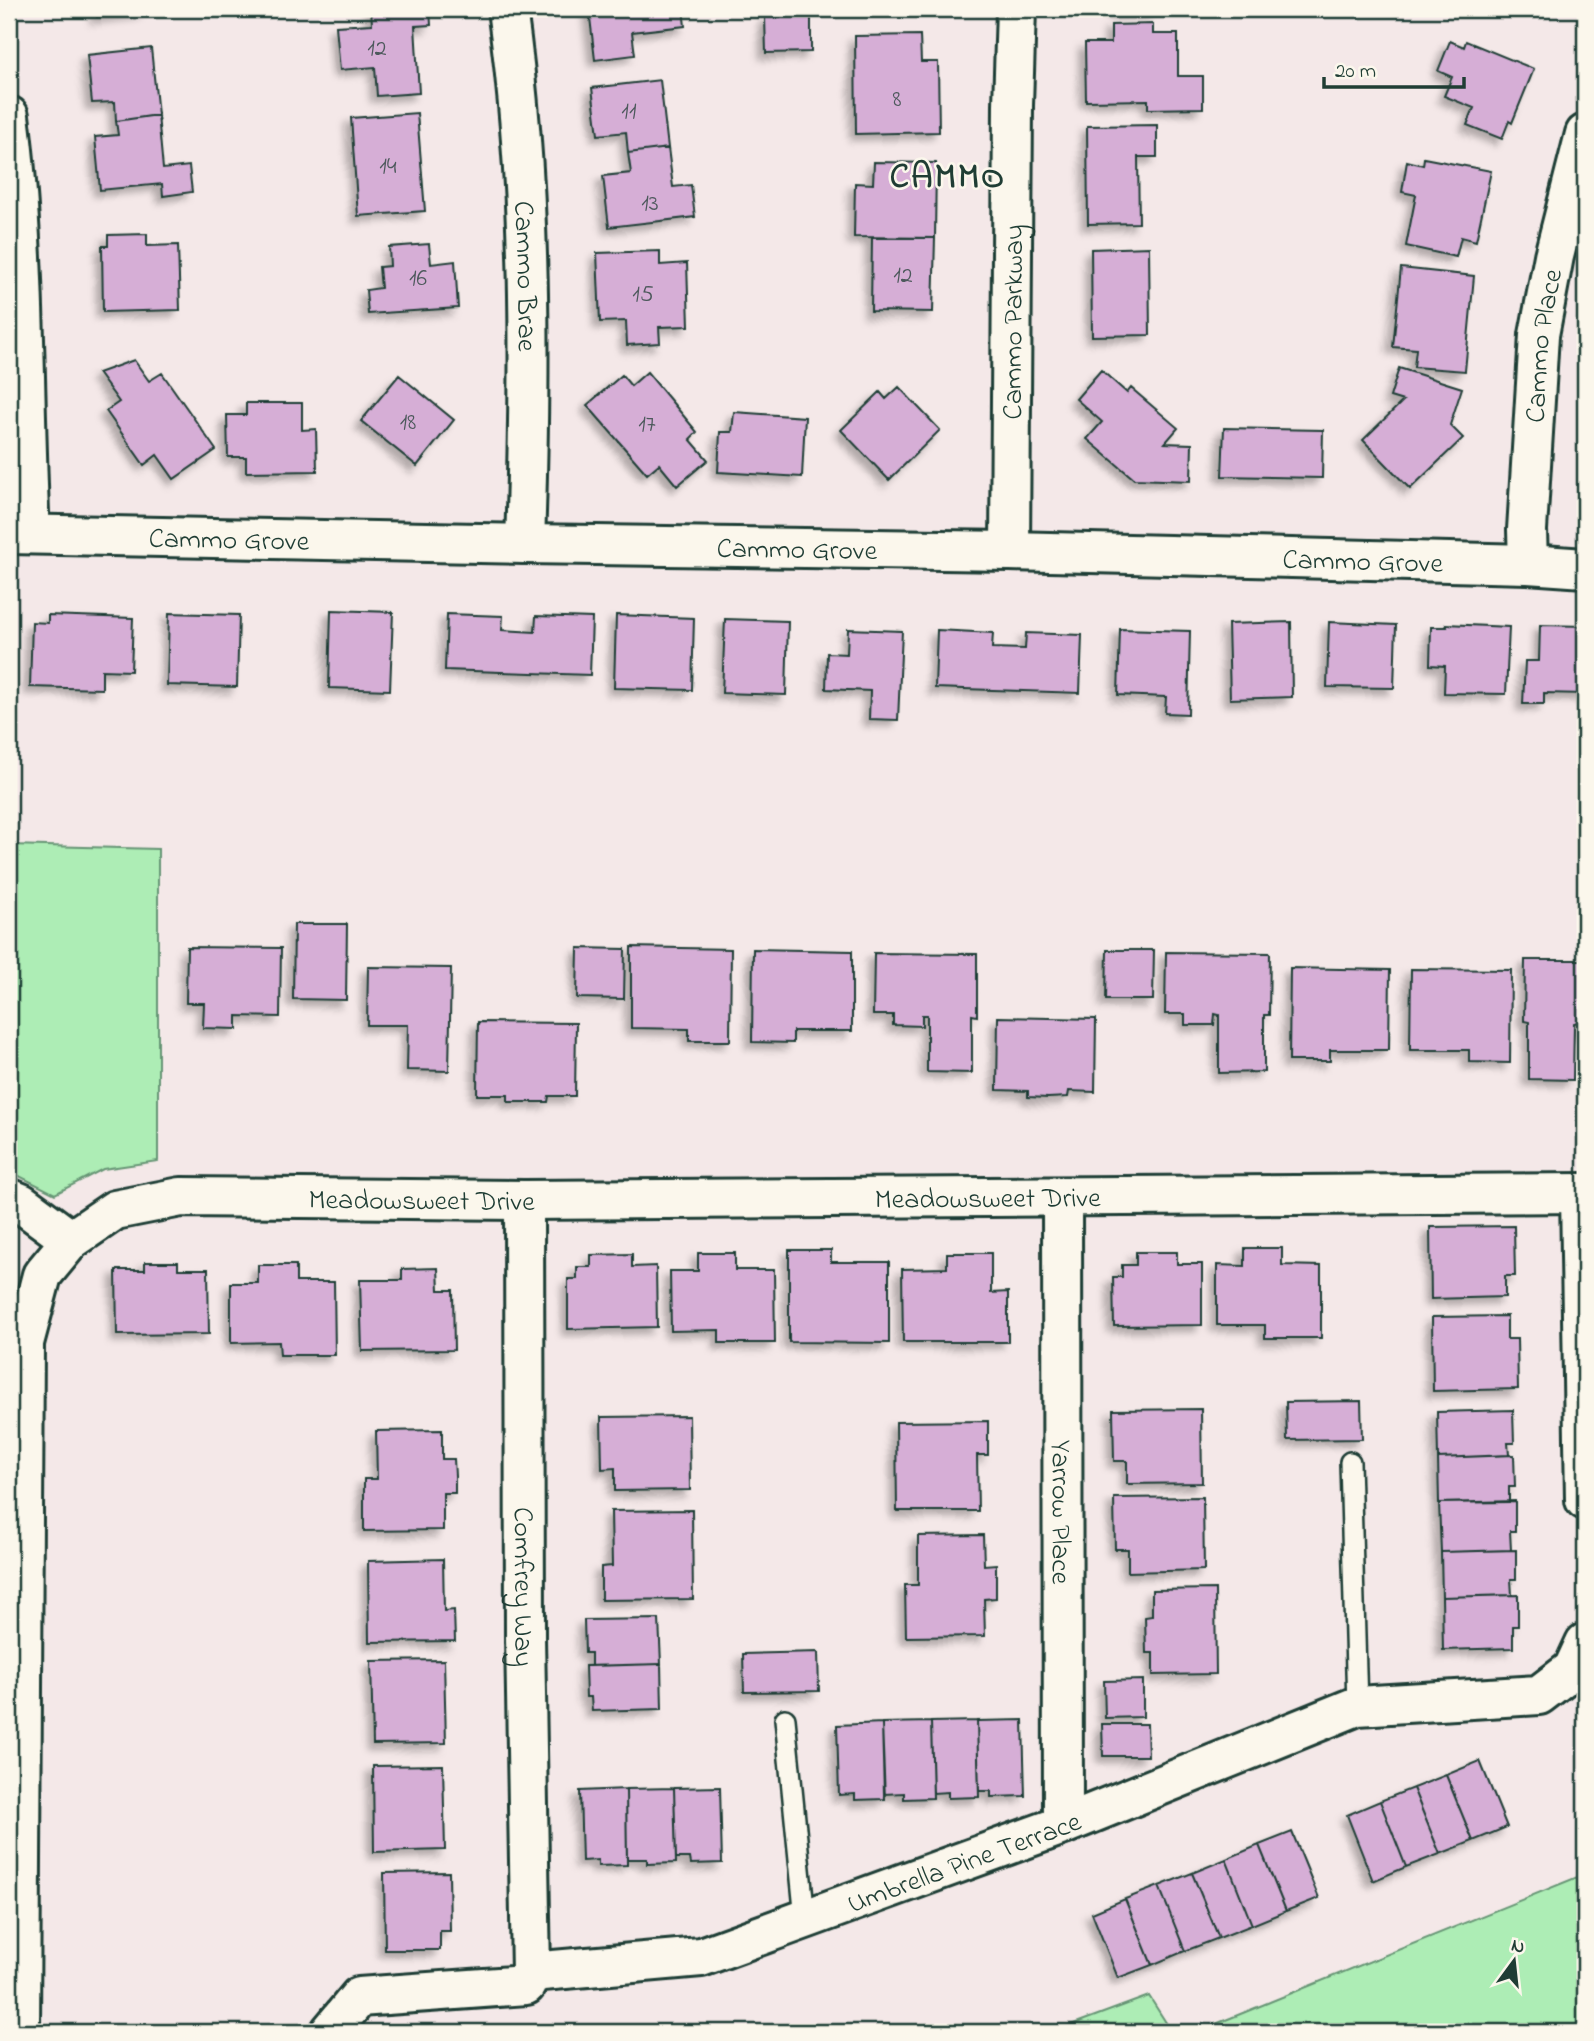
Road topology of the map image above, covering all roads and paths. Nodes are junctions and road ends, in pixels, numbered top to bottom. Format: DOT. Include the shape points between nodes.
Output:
graph roads {
  1 [pos="507,9"];
  2 [pos="1016,9"];
  3 [pos="9,116"];
  4 [pos="1585,134"];
  5 [pos="20,534"];
  6 [pos="525,544"];
  7 [pos="1010,551"];
  8 [pos="1528,564"];
  9 [pos="1585,568"];
  10 [pos="1583,1194"];
  11 [pos="1062,1197"];
  12 [pos="9,1198"];
  13 [pos="524,1200"];
  14 [pos="71,1240"];
  15 [pos="1350,1462"];
  16 [pos="1585,1500"];
  17 [pos="1585,1643"];
  18 [pos="16,1665"];
  19 [pos="1357,1706"];
  20 [pos="785,1719"];
  21 [pos="1063,1825"];
  22 [pos="806,1919"];
  23 [pos="531,1972"];
  24 [pos="20,2032"];
  25 [pos="330,2032"];
  1 -- 6 [label="street, Cammo Brae" via="517,79 526,240"];
  2 -- 7 [label="street, Cammo Parkway"];
  3 -- 5 [label="street" via="25,332"];
  4 -- 8 [label="street, Cammo Place" via="1539,335"];
  5 -- 6 [label="street, Cammo Grove"];
  6 -- 7 [label="street, Cammo Grove"];
  7 -- 8 [label="street, Cammo Grove"];
  8 -- 9 [label="street, Cammo Grove"];
  10 -- 11 [label="street, Meadowsweet Drive"];
  10 -- 16 [label="street"];
  11 -- 13 [label="street, Meadowsweet Drive"];
  11 -- 21 [label="street, Yarrow Place"];
  12 -- 14 [label="street"];
  13 -- 14 [label="street, Meadowsweet Drive" via="181,1197 115,1210"];
  13 -- 23 [label="street, Comfrey Way"];
  14 -- 18 [label="street, Meadowsweet Drive" via="43,1275 24,1343"];
  15 -- 19 [label="lane"];
  17 -- 19 [label="street, Umbrella Pine Terrace" via="1573,1669 1539,1695"];
  18 -- 24 [label="street, Meadowsweet Drive"];
  19 -- 21 [label="street, Umbrella Pine Terrace"];
  20 -- 22 [label="lane"];
  21 -- 22 [label="street, Umbrella Pine Terrace"];
  22 -- 23 [label="street, Umbrella Pine Terrace" via="701,1957"];
  23 -- 25 [label="street, Umbrella Pine Terrace" via="526,1985 359,1997"];
}
